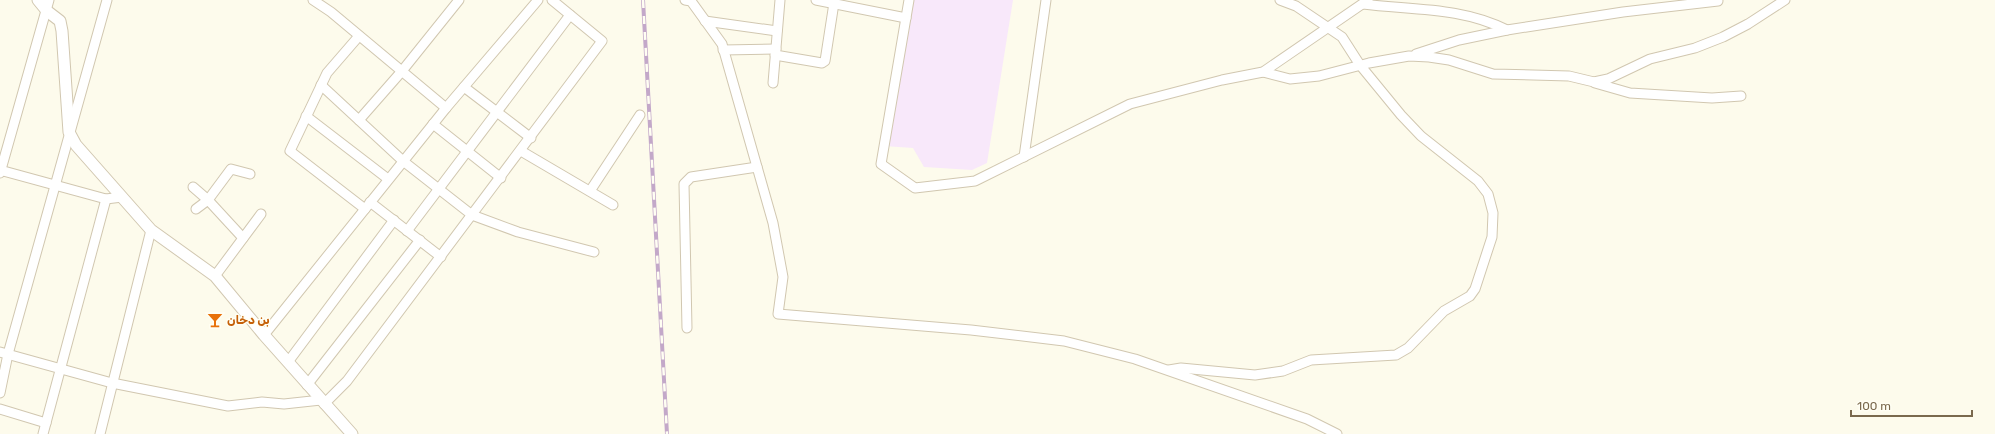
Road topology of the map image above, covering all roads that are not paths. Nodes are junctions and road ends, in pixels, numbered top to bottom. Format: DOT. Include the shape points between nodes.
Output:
graph roads {
  1 [pos="38,0"];
  2 [pos="107,0"];
  3 [pos="459,0"];
  4 [pos="538,0"];
  5 [pos="552,0"];
  6 [pos="689,0"];
  7 [pos="780,0"];
  8 [pos="820,0"];
  9 [pos="909,0"];
  10 [pos="1046,0"];
  11 [pos="1280,0"];
  12 [pos="1785,0"];
  13 [pos="318,1"];
  14 [pos="1718,1"];
  15 [pos="1366,2"];
  16 [pos="834,3"];
  17 [pos="48,6"];
  18 [pos="570,15"];
  19 [pos="906,18"];
  20 [pos="705,21"];
  21 [pos="1330,28"];
  22 [pos="1507,30"];
  23 [pos="777,31"];
  24 [pos="359,36"];
  25 [pos="723,50"];
  26 [pos="776,52"];
  27 [pos="1409,56"];
  28 [pos="1360,65"];
  29 [pos="402,71"];
  30 [pos="1263,72"];
  31 [pos="1594,82"];
  32 [pos="773,83"];
  33 [pos="321,85"];
  34 [pos="464,87"];
  35 [pos="1741,96"];
  36 [pos="446,108"];
  37 [pos="497,112"];
  38 [pos="640,115"];
  39 [pos="306,116"];
  40 [pos="359,120"];
  41 [pos="433,124"];
  42 [pos="69,132"];
  43 [pos="531,138"];
  44 [pos="467,151"];
  45 [pos="521,151"];
  46 [pos="1024,157"];
  47 [pos="403,161"];
  48 [pos="757,167"];
  49 [pos="0,171"];
  50 [pos="250,174"];
  51 [pos="501,178"];
  52 [pos="388,180"];
  53 [pos="55,186"];
  54 [pos="193,187"];
  55 [pos="439,189"];
  56 [pos="590,191"];
  57 [pos="122,197"];
  58 [pos="106,198"];
  59 [pos="208,200"];
  60 [pos="614,205"];
  61 [pos="367,206"];
  62 [pos="196,209"];
  63 [pos="261,214"];
  64 [pos="472,216"];
  65 [pos="394,220"];
  66 [pos="151,230"];
  67 [pos="407,231"];
  68 [pos="243,238"];
  69 [pos="420,240"];
  70 [pos="594,252"];
  71 [pos="441,257"];
  72 [pos="216,276"];
  73 [pos="687,328"];
  74 [pos="264,335"];
  75 [pos="4,353"];
  76 [pos="288,362"];
  77 [pos="60,368"];
  78 [pos="1166,370"];
  79 [pos="112,383"];
  80 [pos="307,385"];
  81 [pos="0,393"];
  82 [pos="322,402"];
  83 [pos="0,409"];
  84 [pos="46,423"];
  85 [pos="43,434"];
  86 [pos="100,434"];
  87 [pos="352,434"];
  88 [pos="1337,434"];
  1 -- 17 [label="street"];
  2 -- 42 [label="street"];
  3 -- 29 [label="street"];
  4 -- 34 [label="street"];
  5 -- 18 [label="street"];
  6 -- 20 [label="street"];
  7 -- 23 [label="street"];
  8 -- 16 [label="street"];
  9 -- 19 [label="street"];
  10 -- 46 [label="street"];
  11 -- 21 [label="street" via="1296,6"];
  12 -- 31 [label="street" via="1723,37 1695,48 1650,59 1608,79"];
  13 -- 24 [label="street"];
  14 -- 22 [label="street"];
  15 -- 21 [label="street"];
  15 -- 22 [label="street" via="1395,8 1430,8 1492,22"];
  16 -- 19 [label="street"];
  16 -- 26 [label="street" via="825,61 822,63"];
  17 -- 42 [label="street" via="60,21 62,30"];
  17 -- 49 [label="street"];
  18 -- 37 [label="street"];
  18 -- 43 [label="street" via="602,42"];
  19 -- 46 [label="street" via="881,164 915,188 975,181"];
  20 -- 23 [label="street"];
  20 -- 25 [label="street" via="722,44"];
  21 -- 28 [label="street" via="1342,37"];
  21 -- 30 [label="street"];
  22 -- 27 [label="street" via="1459,40"];
  23 -- 26 [label="street"];
  24 -- 29 [label="street"];
  24 -- 33 [label="street" via="327,73"];
  25 -- 26 [label="street"];
  25 -- 48 [label="street"];
  26 -- 32 [label="street"];
  27 -- 28 [label="street"];
  27 -- 31 [label="street" via="1449,60 1493,74 1569,76"];
  28 -- 30 [label="street" via="1319,76 1290,79"];
  28 -- 78 [label="street" via="1401,116 1478,181 1488,194 1493,214 1492,238 1470,296 1444,310 1408,348 1396,355 1310,360 1283,371 1255,375 1181,368"];
  29 -- 36 [label="street"];
  29 -- 40 [label="street"];
  30 -- 46 [label="street" via="1130,104"];
  31 -- 35 [label="street" via="1636,94 1712,98"];
  33 -- 39 [label="street"];
  33 -- 40 [label="street"];
  34 -- 36 [label="street"];
  34 -- 37 [label="street"];
  36 -- 41 [label="street"];
  37 -- 43 [label="street"];
  37 -- 44 [label="street"];
  38 -- 56 [label="street"];
  39 -- 52 [label="street"];
  39 -- 61 [label="street" via="290,151"];
  40 -- 47 [label="street"];
  41 -- 44 [label="street"];
  41 -- 47 [label="street"];
  42 -- 53 [label="street"];
  42 -- 57 [label="street" via="76,145"];
  43 -- 45 [label="street"];
  44 -- 51 [label="street"];
  44 -- 55 [label="street"];
  45 -- 51 [label="street"];
  45 -- 56 [label="street"];
  47 -- 52 [label="street"];
  47 -- 55 [label="street"];
  48 -- 73 [label="street" via="691,177 684,184"];
  48 -- 78 [label="street" via="773,223 783,277 778,314 971,330 1064,341 1135,359"];
  49 -- 53 [label="street"];
  50 -- 59 [label="street" via="231,169"];
  51 -- 64 [label="street"];
  52 -- 61 [label="street"];
  53 -- 58 [label="street"];
  53 -- 75 [label="street"];
  54 -- 59 [label="street"];
  55 -- 64 [label="street"];
  55 -- 67 [label="street"];
  56 -- 60 [label="street"];
  57 -- 58 [label="street"];
  57 -- 66 [label="street"];
  58 -- 77 [label="street"];
  59 -- 62 [label="street"];
  59 -- 68 [label="street"];
  61 -- 65 [label="street"];
  61 -- 74 [label="street"];
  63 -- 68 [label="street"];
  64 -- 70 [label="street" via="518,232"];
  64 -- 71 [label="street"];
  65 -- 67 [label="street"];
  65 -- 76 [label="street"];
  66 -- 72 [label="street"];
  66 -- 79 [label="street"];
  67 -- 69 [label="street"];
  68 -- 72 [label="street"];
  69 -- 71 [label="street"];
  69 -- 80 [label="street"];
  71 -- 82 [label="street" via="347,380"];
  72 -- 74 [label="street"];
  74 -- 76 [label="street"];
  75 -- 77 [label="street"];
  75 -- 81 [label="street"];
  76 -- 80 [label="street"];
  77 -- 79 [label="street"];
  77 -- 84 [label="street"];
  78 -- 88 [label="street" via="1307,419"];
  79 -- 82 [label="street" via="228,406 262,402"];
  79 -- 86 [label="street"];
  80 -- 82 [label="street"];
  82 -- 87 [label="street"];
  83 -- 84 [label="street"];
  84 -- 85 [label="street"];
}
